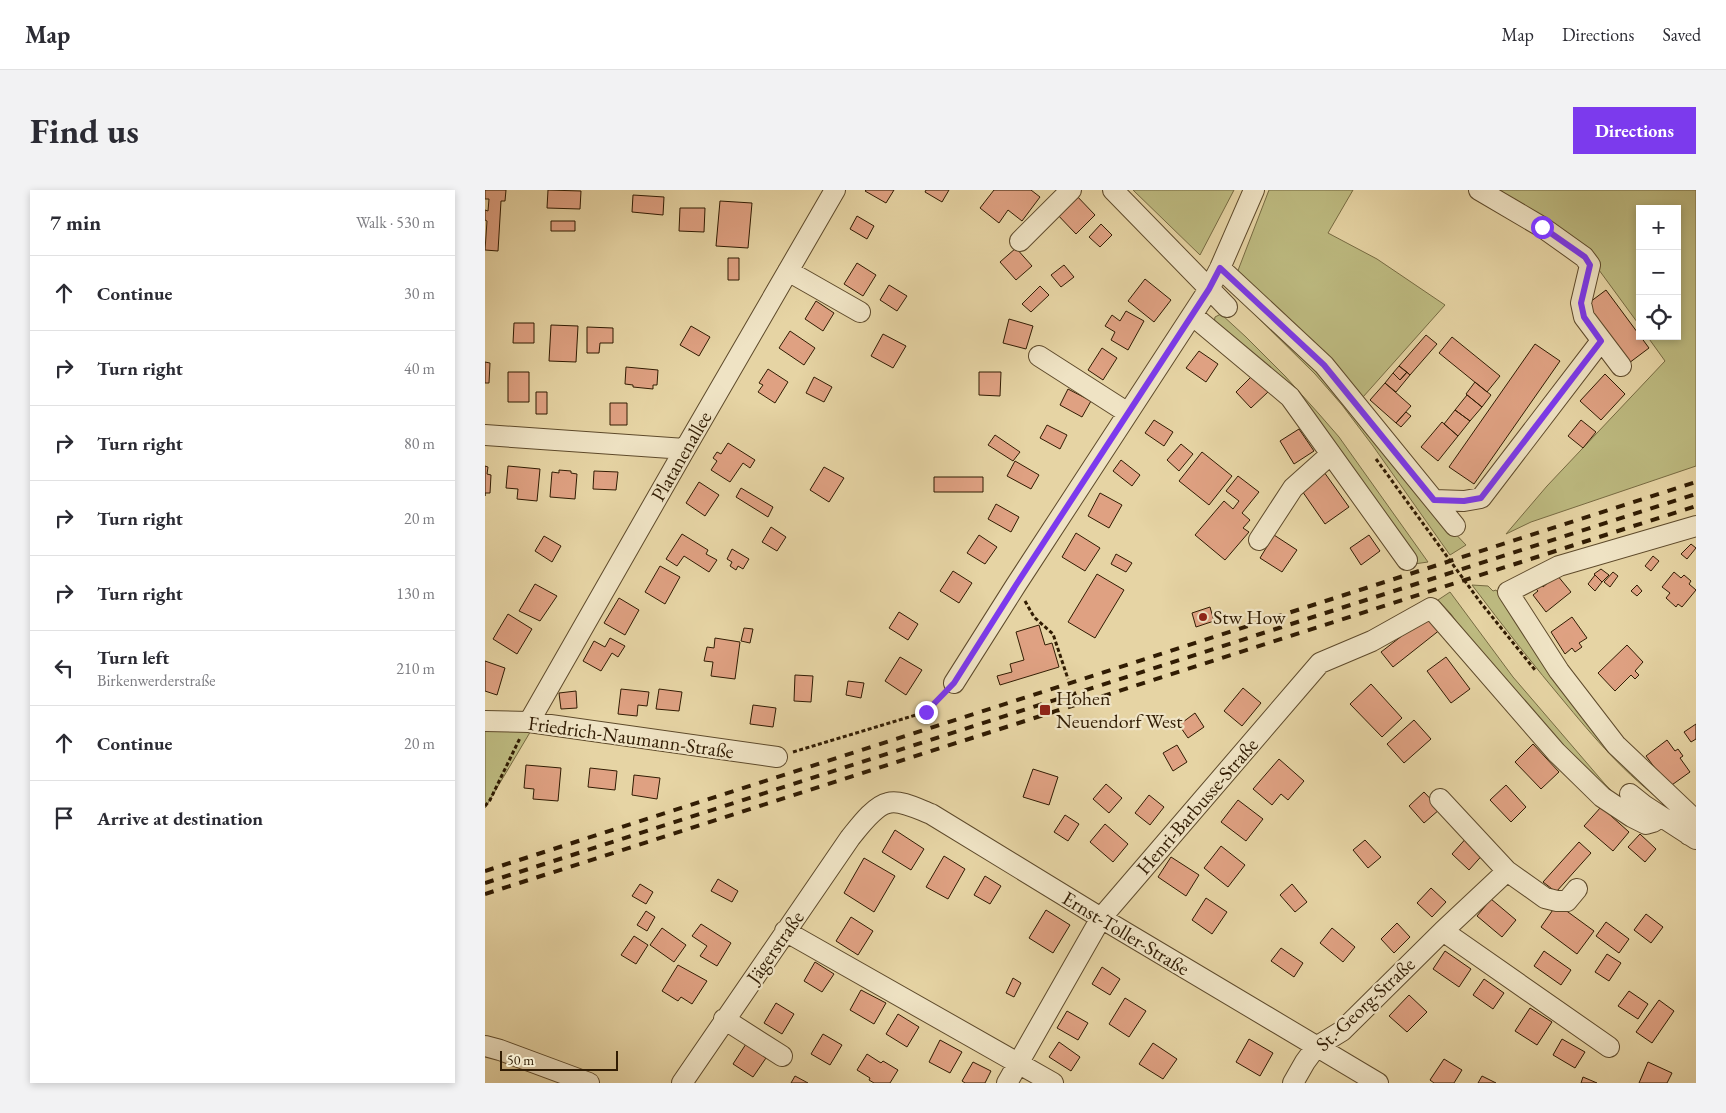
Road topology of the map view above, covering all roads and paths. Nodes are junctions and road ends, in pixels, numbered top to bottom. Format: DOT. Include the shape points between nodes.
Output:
graph roads {
  1 [pos="835,190"];
  2 [pos="1071,190"];
  3 [pos="1113,190"];
  4 [pos="1255,190"];
  5 [pos="1479,190"];
  6 [pos="1020,240"];
  7 [pos="1220,268"];
  8 [pos="788,271"];
  9 [pos="1209,289"];
  10 [pos="1227,307"];
  11 [pos="860,312"];
  12 [pos="1192,315"];
  13 [pos="1601,341"];
  14 [pos="1039,356"];
  15 [pos="1621,366"];
  16 [pos="1128,413"];
  17 [pos="485,435"];
  18 [pos="685,448"];
  19 [pos="1331,454"];
  20 [pos="1372,454"];
  21 [pos="1434,500"];
  22 [pos="1455,526"];
  23 [pos="1696,526"];
  24 [pos="1259,540"];
  25 [pos="1407,560"];
  26 [pos="1016,585"];
  27 [pos="1469,588"];
  28 [pos="1068,679"];
  29 [pos="954,683"];
  30 [pos="485,720"];
  31 [pos="529,722"];
  32 [pos="777,757"];
  33 [pos="1630,794"];
  34 [pos="1440,799"];
  35 [pos="485,806"];
  36 [pos="871,813"];
  37 [pos="1661,817"];
  38 [pos="1692,837"];
  39 [pos="1507,871"];
  40 [pos="1577,890"];
  41 [pos="1101,918"];
  42 [pos="785,931"];
  43 [pos="1443,931"];
  44 [pos="724,1019"];
  45 [pos="485,1046"];
  46 [pos="1609,1046"];
  47 [pos="1316,1047"];
  48 [pos="782,1056"];
  49 [pos="1019,1062"];
  50 [pos="589,1083"];
  51 [pos="682,1083"];
  52 [pos="1007,1083"];
  53 [pos="1053,1083"];
  54 [pos="1293,1083"];
  55 [pos="1378,1083"];
  1 -- 8 [label="street, Platanenallee"];
  2 -- 6 [label="street"];
  3 -- 9 [label="street"];
  4 -- 7 [label="street"];
  5 -- 13 [label="street" via="1585,257 1590,265 1581,303 1584,317"];
  7 -- 9 [label="street"];
  7 -- 21 [label="street" via="1324,365"];
  8 -- 11 [label="street"];
  8 -- 18 [label="street, Platanenallee"];
  9 -- 10 [label="street"];
  9 -- 12 [label="street"];
  12 -- 16 [label="street"];
  12 -- 19 [label="street" via="1290,397"];
  13 -- 15 [label="street"];
  13 -- 21 [label="street" via="1481,498"];
  14 -- 16 [label="street"];
  16 -- 26 [label="street"];
  17 -- 18 [label="street"];
  18 -- 31 [label="street, Platanenallee"];
  19 -- 24 [label="street" via="1293,488"];
  19 -- 25 [label="street"];
  20 -- 27 [label="path"];
  21 -- 22 [label="street"];
  23 -- 38 [label="street" via="1559,566 1508,592 1559,671 1610,737 1694,819"];
  26 -- 28 [label="path" via="1034,617 1053,634"];
  26 -- 29 [label="street"];
  29 -- 32 [label="path" via="926,712"];
  30 -- 31 [label="street, Friedrich-Naumann-Straße"];
  31 -- 32 [label="street, Friedrich-Naumann-Straße"];
  31 -- 35 [label="path"];
  33 -- 37 [label="street"];
  34 -- 39 [label="street"];
  36 -- 41 [label="street, Ernst-Toller-Straße" via="889,802 907,804 931,814"];
  36 -- 42 [label="street, Jägerstraße"];
  37 -- 38 [label="street"];
  37 -- 41 [label="street, Henri-Barbusse-Straße" via="1646,824 1602,796 1556,752 1431,608 1372,641 1320,663"];
  39 -- 40 [label="street" via="1545,898 1567,900"];
  39 -- 43 [label="street, St.-Georg-Straße"];
  41 -- 47 [label="street, Ernst-Toller-Straße"];
  41 -- 49 [label="street, Henri-Barbusse-Straße"];
  42 -- 44 [label="street, Jägerstraße"];
  42 -- 49 [label="street"];
  43 -- 46 [label="street"];
  43 -- 47 [label="street, St.-Georg-Straße" via="1342,1030"];
  44 -- 48 [label="street"];
  44 -- 51 [label="street, Jägerstraße"];
  45 -- 50 [label="street"];
  47 -- 54 [label="street, St.-Georg-Straße"];
  47 -- 55 [label="street, Ernst-Toller-Straße"];
  49 -- 52 [label="street, Henri-Barbusse-Straße"];
  49 -- 53 [label="street"];
}
